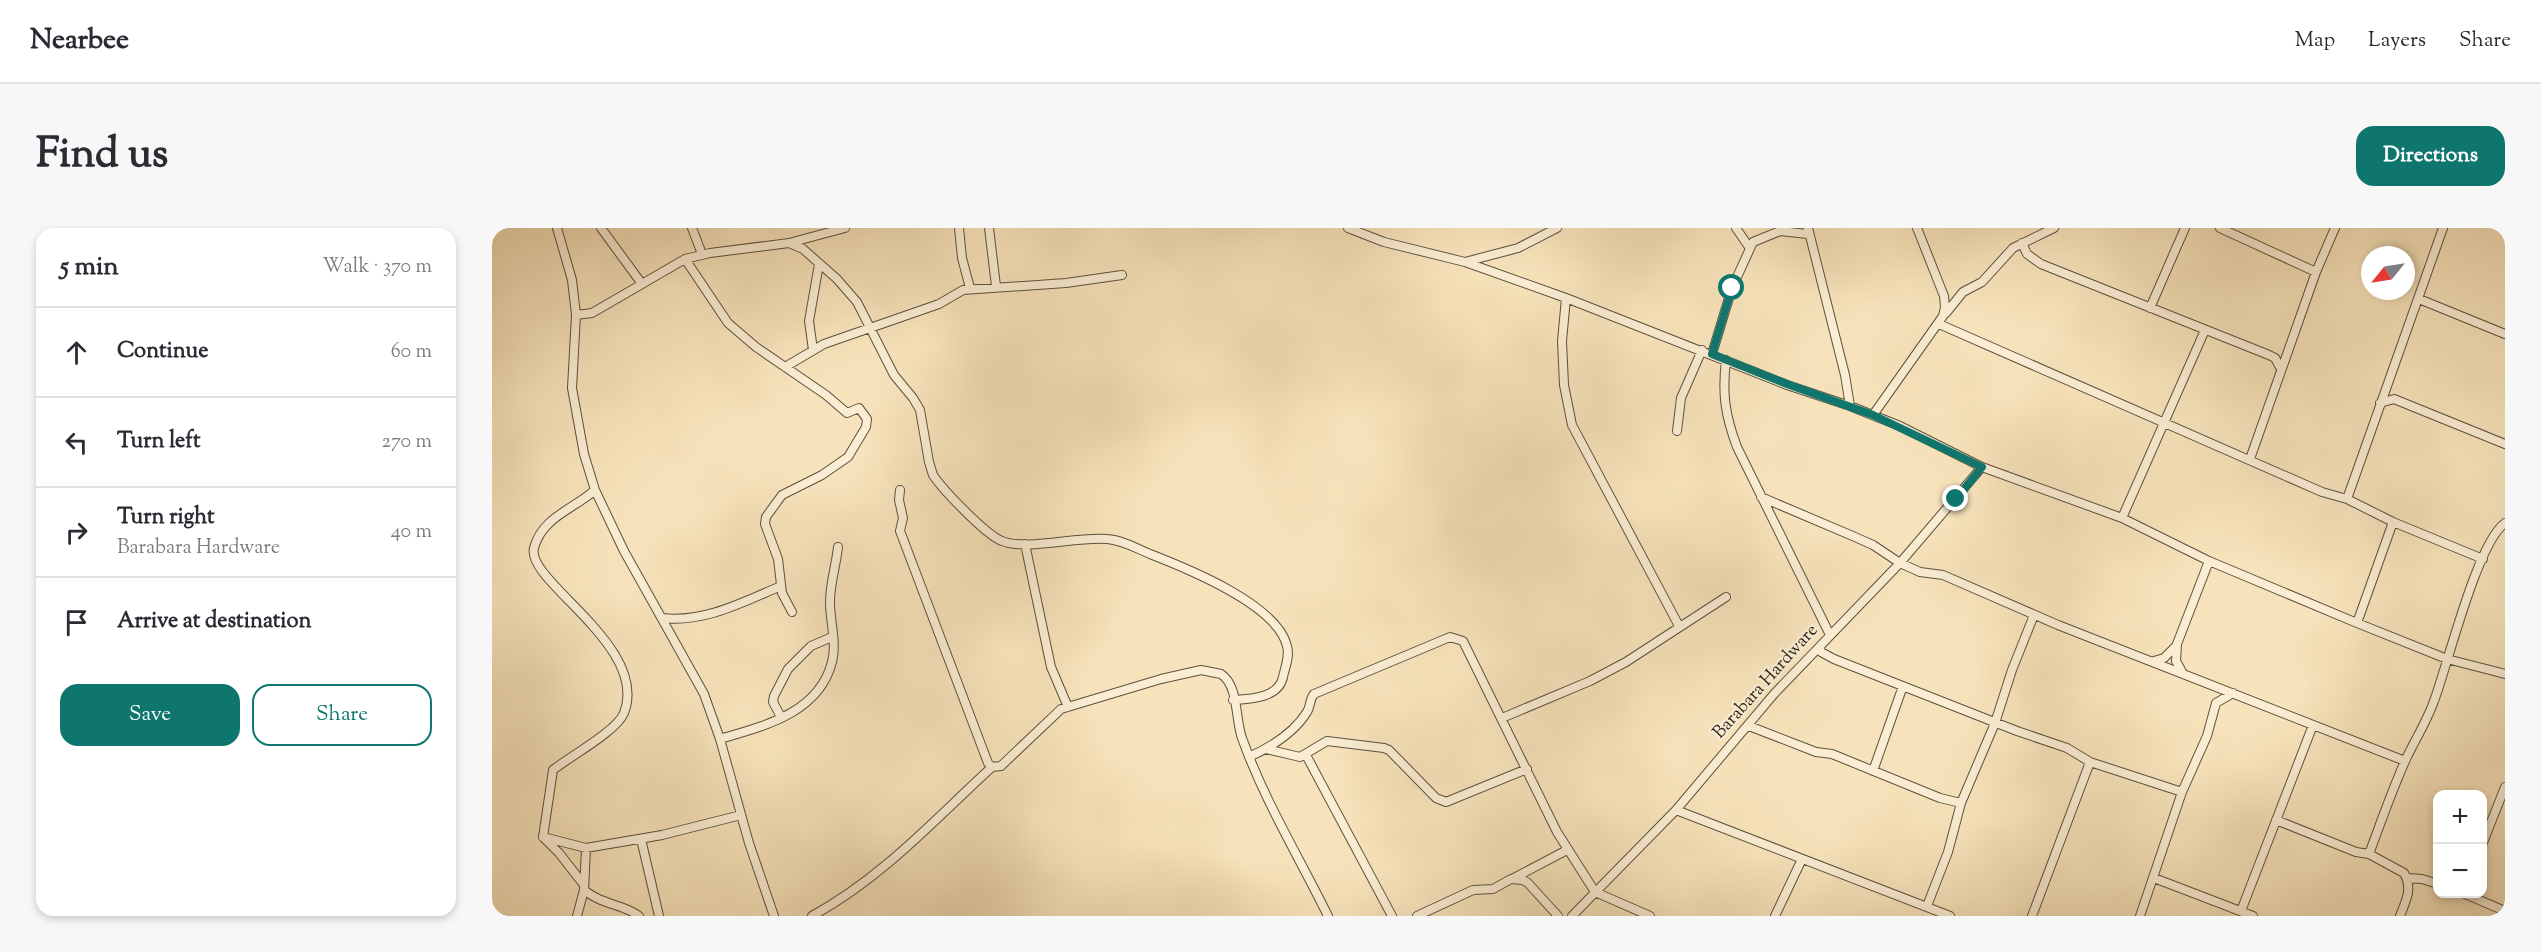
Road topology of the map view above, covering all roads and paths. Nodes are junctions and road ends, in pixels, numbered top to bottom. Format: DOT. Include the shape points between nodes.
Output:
graph roads {
  1 [pos="557,228"];
  2 [pos="601,228"];
  3 [pos="692,228"];
  4 [pos="845,228"];
  5 [pos="959,228"];
  6 [pos="989,228"];
  7 [pos="1348,228"];
  8 [pos="1557,228"];
  9 [pos="1736,228"];
  10 [pos="1917,228"];
  11 [pos="2054,228"];
  12 [pos="2185,228"];
  13 [pos="2220,228"];
  14 [pos="2335,228"];
  15 [pos="2443,228"];
  16 [pos="1808,231"];
  17 [pos="789,243"];
  18 [pos="2022,243"];
  19 [pos="1749,247"];
  20 [pos="702,254"];
  21 [pos="685,259"];
  22 [pos="1465,262"];
  23 [pos="819,264"];
  24 [pos="2316,272"];
  25 [pos="1122,275"];
  26 [pos="642,284"];
  27 [pos="996,286"];
  28 [pos="970,288"];
  29 [pos="1566,298"];
  30 [pos="2419,299"];
  31 [pos="2150,308"];
  32 [pos="576,315"];
  33 [pos="1941,320"];
  34 [pos="871,328"];
  35 [pos="2205,330"];
  36 [pos="2505,334"];
  37 [pos="2290,345"];
  38 [pos="813,350"];
  39 [pos="1702,350"];
  40 [pos="1712,354"];
  41 [pos="2269,355"];
  42 [pos="1726,360"];
  43 [pos="785,367"];
  44 [pos="2281,369"];
  45 [pos="2380,403"];
  46 [pos="1850,406"];
  47 [pos="1873,415"];
  48 [pos="2164,423"];
  49 [pos="1677,431"];
  50 [pos="2505,444"];
  51 [pos="2250,459"];
  52 [pos="1982,467"];
  53 [pos="595,490"];
  54 [pos="900,490"];
  55 [pos="1761,497"];
  56 [pos="2347,499"];
  57 [pos="2122,518"];
  58 [pos="2393,522"];
  59 [pos="2505,523"];
  60 [pos="1025,543"];
  61 [pos="838,547"];
  62 [pos="2483,559"];
  63 [pos="2209,561"];
  64 [pos="1900,563"];
  65 [pos="781,586"];
  66 [pos="1726,597"];
  67 [pos="792,612"];
  68 [pos="2034,615"];
  69 [pos="662,618"];
  70 [pos="2357,623"];
  71 [pos="1678,626"];
  72 [pos="1830,636"];
  73 [pos="832,637"];
  74 [pos="2177,644"];
  75 [pos="1820,647"];
  76 [pos="2447,659"];
  77 [pos="2154,662"];
  78 [pos="2183,672"];
  79 [pos="2505,674"];
  80 [pos="2209,683"];
  81 [pos="1903,686"];
  82 [pos="2233,693"];
  83 [pos="1233,700"];
  84 [pos="2217,703"];
  85 [pos="1068,707"];
  86 [pos="781,717"];
  87 [pos="1502,718"];
  88 [pos="1995,723"];
  89 [pos="2313,725"];
  90 [pos="1749,726"];
  91 [pos="720,739"];
  92 [pos="1266,749"];
  93 [pos="1306,755"];
  94 [pos="1250,757"];
  95 [pos="2405,760"];
  96 [pos="2090,762"];
  97 [pos="992,767"];
  98 [pos="1527,770"];
  99 [pos="1873,771"];
  100 [pos="2505,787"];
  101 [pos="2182,792"];
  102 [pos="1961,803"];
  103 [pos="1676,810"];
  104 [pos="741,815"];
  105 [pos="2276,820"];
  106 [pos="543,837"];
  107 [pos="641,839"];
  108 [pos="2482,844"];
  109 [pos="586,848"];
  110 [pos="1567,850"];
  111 [pos="2369,854"];
  112 [pos="1802,859"];
  113 [pos="2154,878"];
  114 [pos="2408,878"];
  115 [pos="1511,879"];
  116 [pos="2433,882"];
  117 [pos="584,887"];
  118 [pos="1595,891"];
  119 [pos="2474,898"];
  120 [pos="1927,906"];
  121 [pos="2241,911"];
  122 [pos="2505,911"];
  123 [pos="577,916"];
  124 [pos="639,916"];
  125 [pos="659,916"];
  126 [pos="774,916"];
  127 [pos="812,916"];
  128 [pos="1328,916"];
  129 [pos="1392,916"];
  130 [pos="1417,916"];
  131 [pos="1558,916"];
  132 [pos="1572,916"];
  133 [pos="1650,916"];
  134 [pos="1775,916"];
  135 [pos="1949,916"];
  136 [pos="2032,916"];
  137 [pos="2140,916"];
  138 [pos="2253,916"];
  139 [pos="2400,916"];
  1 -- 32 [label="street" via="572,280"];
  2 -- 26 [label="street"];
  3 -- 20 [label="street"];
  4 -- 17 [label="street"];
  5 -- 28 [label="street"];
  6 -- 27 [label="street"];
  7 -- 22 [label="street" via="1384,242"];
  8 -- 22 [label="street" via="1518,248"];
  9 -- 19 [label="street"];
  10 -- 33 [label="street" via="1944,296"];
  11 -- 18 [label="street"];
  12 -- 31 [label="street"];
  13 -- 24 [label="street"];
  14 -- 24 [label="street"];
  15 -- 30 [label="street"];
  16 -- 19 [label="street" via="1780,231 1756,239"];
  16 -- 46 [label="street"];
  17 -- 20 [label="street"];
  17 -- 23 [label="street" via="803,249"];
  18 -- 31 [label="street" via="2027,254 2041,264"];
  18 -- 33 [label="street" via="1982,282 1963,292"];
  19 -- 40 [label="street" via="1727,301"];
  20 -- 21 [label="street"];
  21 -- 26 [label="street"];
  21 -- 43 [label="street" via="724,319"];
  22 -- 29 [label="street"];
  23 -- 34 [label="street" via="847,289"];
  23 -- 38 [label="street" via="809,321"];
  24 -- 37 [label="street"];
  25 -- 27 [label="street" via="1066,283"];
  26 -- 32 [label="street" via="592,313"];
  27 -- 28 [label="street"];
  28 -- 34 [label="street" via="939,304"];
  29 -- 39 [label="street"];
  29 -- 71 [label="street" via="1562,341 1564,385 1572,425"];
  30 -- 36 [label="street"];
  30 -- 45 [label="street"];
  31 -- 35 [label="street"];
  32 -- 53 [label="street" via="572,388"];
  33 -- 47 [label="street"];
  33 -- 48 [label="street"];
  34 -- 38 [label="street"];
  34 -- 60 [label="street" via="894,375 921,410 935,478 994,537 1010,544"];
  35 -- 41 [label="street"];
  35 -- 48 [label="street"];
  37 -- 41 [label="street"];
  37 -- 44 [label="street"];
  38 -- 43 [label="street"];
  39 -- 40 [label="street"];
  39 -- 49 [label="street" via="1680,398"];
  40 -- 42 [label="street"];
  41 -- 44 [label="street"];
  42 -- 46 [label="street"];
  42 -- 55 [label="street" via="1726,414"];
  43 -- 65 [label="street" via="843,411 860,408 867,419 844,461 782,495 766,517"];
  44 -- 51 [label="street"];
  45 -- 50 [label="street" via="2394,399"];
  45 -- 56 [label="street"];
  46 -- 47 [label="street"];
  47 -- 52 [label="street"];
  48 -- 51 [label="street"];
  48 -- 57 [label="street"];
  51 -- 56 [label="street" via="2322,492"];
  52 -- 57 [label="street"];
  52 -- 64 [label="street, Barabara Hardware"];
  53 -- 69 [label="street"];
  53 -- 106 [label="street" via="554,517 532,555 540,570 605,639 622,674 627,699 623,714 612,725 553,770"];
  54 -- 97 [label="street" via="900,531 984,759"];
  55 -- 64 [label="street" via="1873,545"];
  55 -- 72 [label="street"];
  56 -- 58 [label="street"];
  57 -- 63 [label="street"];
  58 -- 62 [label="street"];
  58 -- 70 [label="street"];
  59 -- 62 [label="street" via="2494,533"];
  60 -- 83 [label="street" via="1115,540 1195,572 1252,604 1270,619 1285,641 1288,657 1278,688 1252,699"];
  60 -- 85 [label="street" via="1051,667"];
  61 -- 73 [label="street" via="830,602"];
  62 -- 76 [label="street"];
  63 -- 70 [label="street"];
  63 -- 74 [label="street"];
  64 -- 68 [label="street" via="1920,572 1942,575"];
  64 -- 72 [label="street, Barabara Hardware"];
  65 -- 67 [label="street"];
  65 -- 69 [label="street" via="720,612"];
  66 -- 71 [label="street"];
  68 -- 77 [label="street"];
  68 -- 88 [label="street"];
  69 -- 91 [label="street" via="704,694"];
  70 -- 76 [label="street"];
  71 -- 87 [label="street" via="1590,681"];
  72 -- 75 [label="street, Barabara Hardware"];
  73 -- 86 [label="street" via="832,663 817,694 804,706"];
  73 -- 86 [label="street" via="811,646 788,669 774,696"];
  74 -- 77 [label="street" via="2172,652"];
  74 -- 78 [label="street" via="2176,661"];
  75 -- 81 [label="street" via="1825,656"];
  75 -- 90 [label="street, Barabara Hardware"];
  76 -- 79 [label="street"];
  76 -- 95 [label="street" via="2434,702"];
  77 -- 78 [label="street"];
  78 -- 80 [label="street"];
  80 -- 82 [label="street"];
  80 -- 84 [label="street"];
  81 -- 88 [label="street"];
  81 -- 99 [label="street"];
  82 -- 84 [label="street"];
  82 -- 89 [label="street"];
  83 -- 85 [label="street" via="1225,676 1201,670"];
  83 -- 94 [label="street"];
  84 -- 101 [label="street"];
  85 -- 97 [label="street" via="1054,714 1001,766"];
  86 -- 91 [label="street"];
  87 -- 92 [label="street" via="1463,641 1450,637 1314,694 1298,723"];
  87 -- 98 [label="street"];
  88 -- 96 [label="street" via="2067,748"];
  88 -- 102 [label="street"];
  89 -- 95 [label="street"];
  89 -- 105 [label="street"];
  90 -- 99 [label="street"];
  90 -- 103 [label="street, Barabara Hardware"];
  91 -- 104 [label="street"];
  92 -- 93 [label="street" via="1297,757"];
  92 -- 94 [label="street"];
  93 -- 98 [label="street" via="1327,741 1384,748 1436,798 1446,802"];
  93 -- 129 [label="street"];
  94 -- 128 [label="street"];
  95 -- 111 [label="street"];
  96 -- 101 [label="street"];
  96 -- 136 [label="street"];
  97 -- 127 [label="street" via="902,853"];
  98 -- 110 [label="street"];
  99 -- 102 [label="street"];
  100 -- 108 [label="street"];
  101 -- 113 [label="street"];
  102 -- 120 [label="street" via="1948,852"];
  103 -- 112 [label="street"];
  103 -- 118 [label="street, Barabara Hardware"];
  104 -- 107 [label="street"];
  104 -- 126 [label="street"];
  105 -- 111 [label="street"];
  105 -- 121 [label="street"];
  106 -- 109 [label="street"];
  106 -- 117 [label="street"];
  107 -- 109 [label="street"];
  107 -- 125 [label="street"];
  109 -- 117 [label="street"];
  110 -- 115 [label="street"];
  110 -- 118 [label="street"];
  111 -- 114 [label="street"];
  112 -- 120 [label="street"];
  112 -- 134 [label="street"];
  113 -- 121 [label="street"];
  113 -- 137 [label="street"];
  114 -- 116 [label="street"];
  114 -- 139 [label="street" via="2410,888"];
  115 -- 130 [label="street" via="1497,888 1468,891"];
  115 -- 131 [label="street" via="1528,883"];
  117 -- 123 [label="street"];
  117 -- 124 [label="street" via="601,902"];
  118 -- 132 [label="street, Barabara Hardware"];
  118 -- 133 [label="street"];
  119 -- 122 [label="street"];
  120 -- 135 [label="street"];
  121 -- 138 [label="street"];
}
